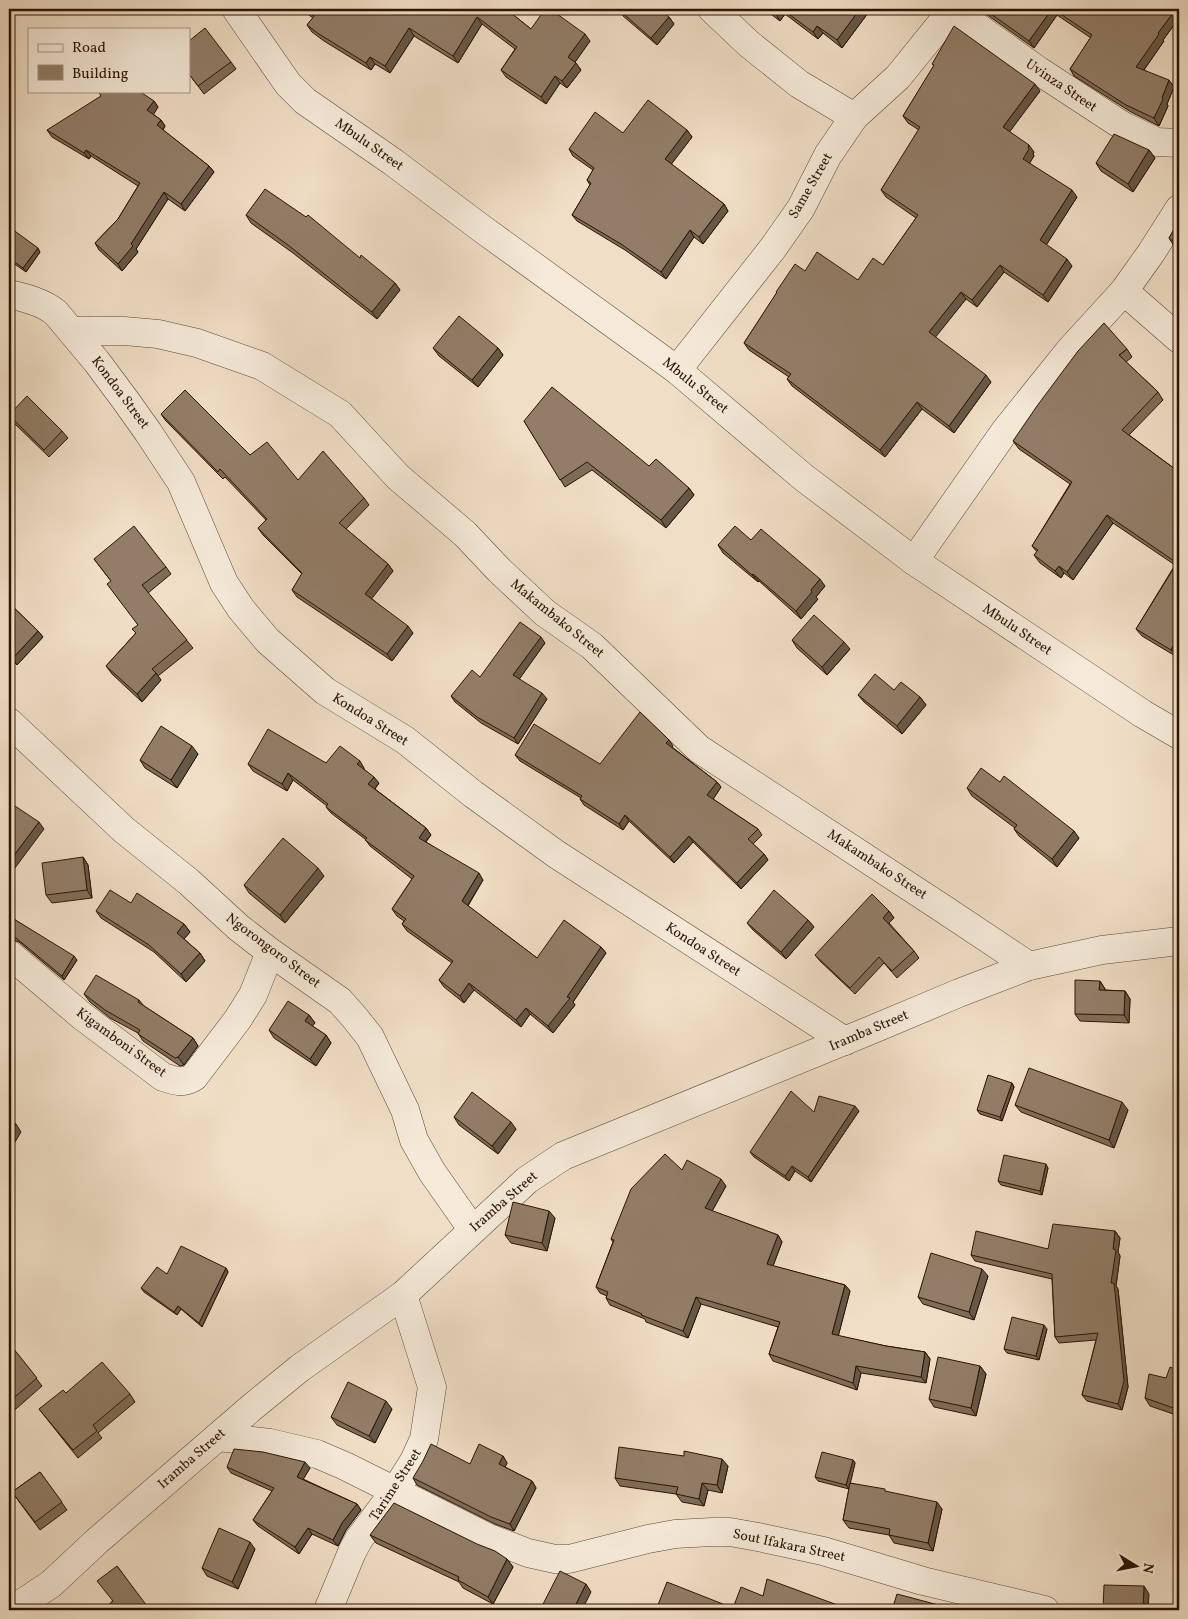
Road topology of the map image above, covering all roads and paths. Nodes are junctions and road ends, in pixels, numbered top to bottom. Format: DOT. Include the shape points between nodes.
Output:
graph roads {
  1 [pos="236,9"];
  2 [pos="712,9"];
  3 [pos="952,9"];
  4 [pos="854,117"];
  5 [pos="1179,142"];
  6 [pos="1179,209"];
  7 [pos="1124,291"];
  8 [pos="9,294"];
  9 [pos="71,331"];
  10 [pos="1179,340"];
  11 [pos="677,370"];
  12 [pos="914,561"];
  13 [pos="9,722"];
  14 [pos="1179,735"];
  15 [pos="1179,941"];
  16 [pos="270,952"];
  17 [pos="9,954"];
  18 [pos="1029,966"];
  19 [pos="845,1041"];
  20 [pos="472,1229"];
  21 [pos="403,1295"];
  22 [pos="218,1437"];
  23 [pos="395,1491"];
  24 [pos="338,1607"];
  25 [pos="12,1610"];
  26 [pos="1045,1610"];
  1 -- 11 [label="street, Mbulu Street" via="288,84 306,100"];
  2 -- 4 [label="street" via="799,84"];
  3 -- 4 [label="street, Same Street" via="898,77"];
  3 -- 5 [label="street, Uvinza Street" via="1123,126 1157,142"];
  4 -- 11 [label="street, Same Street" via="828,156 801,208"];
  6 -- 7 [label="street"];
  7 -- 10 [label="street"];
  7 -- 12 [label="street" via="1070,350 1005,431"];
  8 -- 9 [label="street, Kondoa Street" via="50,308"];
  9 -- 18 [label="street, Makambako Street" via="158,334 198,343 262,366 340,414 398,477 465,534 545,613 592,646 699,749"];
  9 -- 19 [label="street, Kondoa Street" via="126,401 181,482 224,584 268,641 325,691 405,740 556,854"];
  11 -- 12 [label="street, Mbulu Street" via="803,477"];
  12 -- 14 [label="street, Mbulu Street"];
  13 -- 16 [label="street, Ngorongoro Street" via="124,830"];
  15 -- 18 [label="street, Iramba Street" via="1102,950"];
  16 -- 17 [label="street, Kigamboni Street" via="253,995 238,1019 194,1077 178,1082 163,1077 90,1022"];
  16 -- 20 [label="street, Ngorongoro Street" via="340,1001 370,1037 405,1110 414,1140"];
  18 -- 19 [label="street, Iramba Street"];
  19 -- 20 [label="street, Iramba Street" via="563,1156 526,1180"];
  20 -- 21 [label="street, Iramba Street"];
  21 -- 22 [label="street, Iramba Street" via="300,1368"];
  21 -- 23 [label="street, Tarime Street" via="432,1387 424,1439"];
  22 -- 23 [label="street, Sout Ifakara Street" via="270,1443 317,1454"];
  22 -- 25 [label="street, Iramba Street" via="51,1584"];
  23 -- 24 [label="street, Tarime Street" via="356,1546 338,1583"];
  23 -- 26 [label="street, Sout Ifakara Street" via="489,1538 555,1559 569,1559 675,1534 730,1532 823,1551 923,1581"];
}
